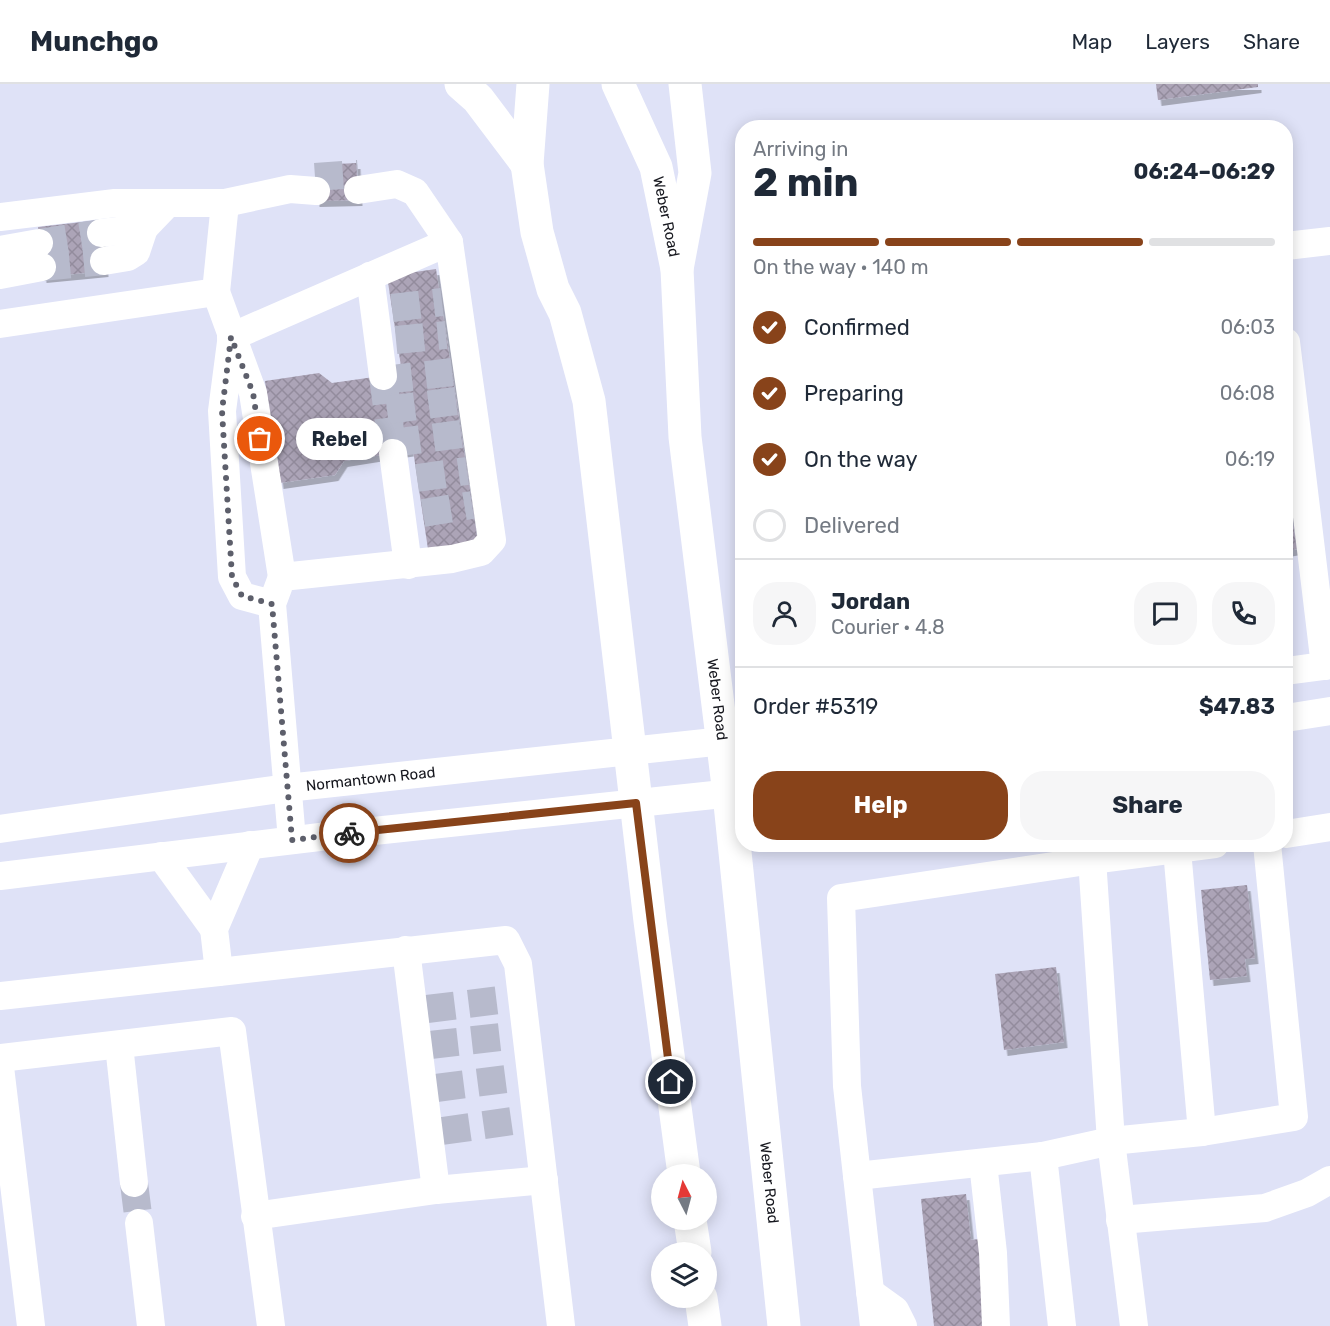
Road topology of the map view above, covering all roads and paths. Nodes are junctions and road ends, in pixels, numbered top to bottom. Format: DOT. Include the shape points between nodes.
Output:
graph roads {
  1 [pos="461,84"];
  2 [pos="533,84"];
  3 [pos="618,84"];
  4 [pos="685,84"];
  5 [pos="527,164"];
  6 [pos="358,182"];
  7 [pos="307,185"];
  8 [pos="168,203"];
  9 [pos="225,203"];
  10 [pos="0,218"];
  11 [pos="1330,241"];
  12 [pos="449,242"];
  13 [pos="1293,245"];
  14 [pos="102,247"];
  15 [pos="0,250"];
  16 [pos="677,269"];
  17 [pos="0,274"];
  18 [pos="370,276"];
  19 [pos="216,292"];
  20 [pos="0,324"];
  21 [pos="231,337"];
  22 [pos="384,376"];
  23 [pos="1293,396"];
  24 [pos="402,471"];
  25 [pos="408,565"];
  26 [pos="282,577"];
  27 [pos="272,604"];
  28 [pos="1328,666"];
  29 [pos="1293,670"];
  30 [pos="1330,711"];
  31 [pos="1293,717"];
  32 [pos="732,741"];
  33 [pos="630,751"];
  34 [pos="735,780"];
  35 [pos="287,788"];
  36 [pos="735,793"];
  37 [pos="636,803"];
  38 [pos="1330,827"];
  39 [pos="0,830"];
  40 [pos="1293,833"];
  41 [pos="292,840"];
  42 [pos="250,845"];
  43 [pos="741,852"];
  44 [pos="1092,852"];
  45 [pos="1177,852"];
  46 [pos="1268,852"];
  47 [pos="161,856"];
  48 [pos="0,876"];
  49 [pos="214,929"];
  50 [pos="406,950"];
  51 [pos="219,972"];
  52 [pos="0,996"];
  53 [pos="119,1045"];
  54 [pos="0,1058"];
  55 [pos="0,1067"];
  56 [pos="1202,1132"];
  57 [pos="1111,1141"];
  58 [pos="1043,1156"];
  59 [pos="983,1163"];
  60 [pos="683,1164"];
  61 [pos="857,1176"];
  62 [pos="544,1180"];
  63 [pos="1330,1180"];
  64 [pos="134,1183"];
  65 [pos="436,1190"];
  66 [pos="255,1216"];
  67 [pos="1120,1220"];
  68 [pos="139,1222"];
  69 [pos="870,1292"];
  70 [pos="702,1308"];
  71 [pos="31,1326"];
  72 [pos="151,1326"];
  73 [pos="271,1326"];
  74 [pos="561,1326"];
  75 [pos="705,1326"];
  76 [pos="784,1326"];
  77 [pos="874,1326"];
  78 [pos="903,1326"];
  79 [pos="996,1326"];
  80 [pos="1062,1326"];
  81 [pos="1134,1326"];
  1 -- 5 [label="main road" via="478,99"];
  2 -- 5 [label="main road"];
  3 -- 16 [label="main road, Weber Road" via="657,167"];
  4 -- 16 [label="main road" via="695,173"];
  5 -- 33 [label="main road" via="537,232 589,401"];
  6 -- 12 [label="street" via="397,184 415,192"];
  7 -- 9 [label="street"];
  8 -- 9 [label="street"];
  8 -- 10 [label="street" via="115,202"];
  8 -- 14 [label="street" via="144,228"];
  9 -- 19 [label="street"];
  11 -- 13 [label="street"];
  12 -- 18 [label="street"];
  12 -- 25 [label="street" via="449,301 479,504 492,540 481,552"];
  15 -- 17 [label="street" via="40,255"];
  16 -- 32 [label="main road, Weber Road" via="685,436"];
  18 -- 21 [label="street"];
  18 -- 22 [label="street" via="383,309 388,341"];
  19 -- 20 [label="street"];
  19 -- 21 [label="street"];
  21 -- 26 [label="street" via="253,393"];
  21 -- 27 [label="street" via="222,411 232,577 242,596"];
  23 -- 28 [label="street"];
  24 -- 25 [label="street" via="412,514"];
  25 -- 26 [label="street"];
  26 -- 27 [label="street"];
  27 -- 35 [label="street"];
  28 -- 29 [label="street"];
  30 -- 31 [label="street"];
  32 -- 33 [label="street, Normantown Road"];
  32 -- 34 [label="main road, Weber Road"];
  33 -- 35 [label="street, Normantown Road"];
  33 -- 37 [label="main road"];
  35 -- 39 [label="street, Normantown Road"];
  35 -- 41 [label="street"];
  36 -- 37 [label="street"];
  37 -- 41 [label="street"];
  37 -- 60 [label="main road"];
  38 -- 40 [label="street"];
  41 -- 42 [label="street"];
  42 -- 47 [label="street"];
  42 -- 49 [label="street"];
  43 -- 76 [label="main road, Weber Road"];
  44 -- 57 [label="street"];
  44 -- 61 [label="street" via="841,898 847,1086"];
  45 -- 56 [label="street"];
  46 -- 56 [label="street" via="1294,1117"];
  47 -- 48 [label="street"];
  47 -- 49 [label="street"];
  49 -- 51 [label="street"];
  50 -- 51 [label="street"];
  50 -- 62 [label="street" via="506,940 518,964 511,999 528,1119"];
  50 -- 65 [label="street" via="421,1010 435,1131"];
  51 -- 52 [label="street"];
  53 -- 54 [label="street"];
  53 -- 64 [label="street"];
  53 -- 66 [label="street" via="232,1031"];
  55 -- 71 [label="street"];
  56 -- 57 [label="street"];
  57 -- 58 [label="street"];
  57 -- 67 [label="street"];
  58 -- 59 [label="street"];
  58 -- 80 [label="street"];
  59 -- 61 [label="street"];
  59 -- 79 [label="street"];
  61 -- 69 [label="street"];
  62 -- 65 [label="street"];
  62 -- 74 [label="street"];
  63 -- 67 [label="street" via="1265,1208"];
  65 -- 66 [label="street"];
  66 -- 73 [label="street"];
  67 -- 81 [label="street"];
  68 -- 72 [label="street"];
  69 -- 77 [label="street"];
  69 -- 78 [label="street" via="895,1310"];
  70 -- 75 [label="main road"];
}
